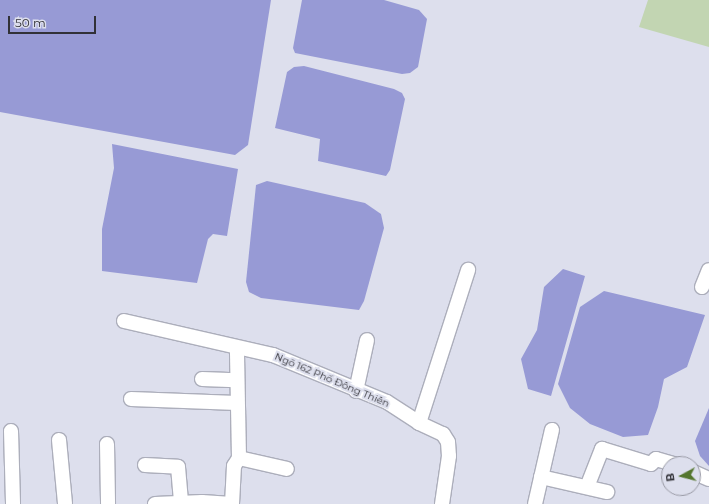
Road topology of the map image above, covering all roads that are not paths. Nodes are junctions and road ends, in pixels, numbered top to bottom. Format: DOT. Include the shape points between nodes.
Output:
graph roads {
  1 [pos="468,270"];
  2 [pos="709,270"];
  3 [pos="702,287"];
  4 [pos="124,321"];
  5 [pos="367,340"];
  6 [pos="237,349"];
  7 [pos="202,379"];
  8 [pos="236,380"];
  9 [pos="356,391"];
  10 [pos="131,399"];
  11 [pos="237,403"];
  12 [pos="419,423"];
  13 [pos="552,430"];
  14 [pos="11,431"];
  15 [pos="59,440"];
  16 [pos="107,444"];
  17 [pos="239,458"];
  18 [pos="661,460"];
  19 [pos="145,465"];
  20 [pos="287,469"];
  21 [pos="541,477"];
  22 [pos="587,487"];
  23 [pos="608,492"];
  24 [pos="181,503"];
  25 [pos="13,504"];
  26 [pos="65,504"];
  27 [pos="108,504"];
  28 [pos="156,504"];
  29 [pos="228,504"];
  30 [pos="232,504"];
  31 [pos="442,504"];
  32 [pos="535,504"];
  1 -- 12 [label="street"];
  2 -- 3 [label="street"];
  4 -- 6 [label="street, Ngõ 162 Phố Đông Thiên"];
  5 -- 9 [label="street"];
  6 -- 8 [label="street"];
  6 -- 9 [label="street, Ngõ 162 Phố Đông Thiên" via="273,355"];
  7 -- 8 [label="street"];
  8 -- 11 [label="street"];
  9 -- 12 [label="street, Ngõ 162 Phố Đông Thiên" via="387,402"];
  10 -- 11 [label="street"];
  11 -- 17 [label="street"];
  12 -- 31 [label="street, Ngõ 162 Phố Đông Thiên" via="443,434 448,442 449,464"];
  13 -- 21 [label="street"];
  14 -- 25 [label="street"];
  15 -- 26 [label="street"];
  16 -- 27 [label="street"];
  17 -- 20 [label="street"];
  17 -- 30 [label="street" via="234,466"];
  18 -- 22 [label="street" via="656,459 651,464 602,449"];
  19 -- 24 [label="street" via="178,468"];
  21 -- 22 [label="street"];
  21 -- 32 [label="street"];
  22 -- 23 [label="street"];
  24 -- 28 [label="street"];
  24 -- 29 [label="street"];
}
